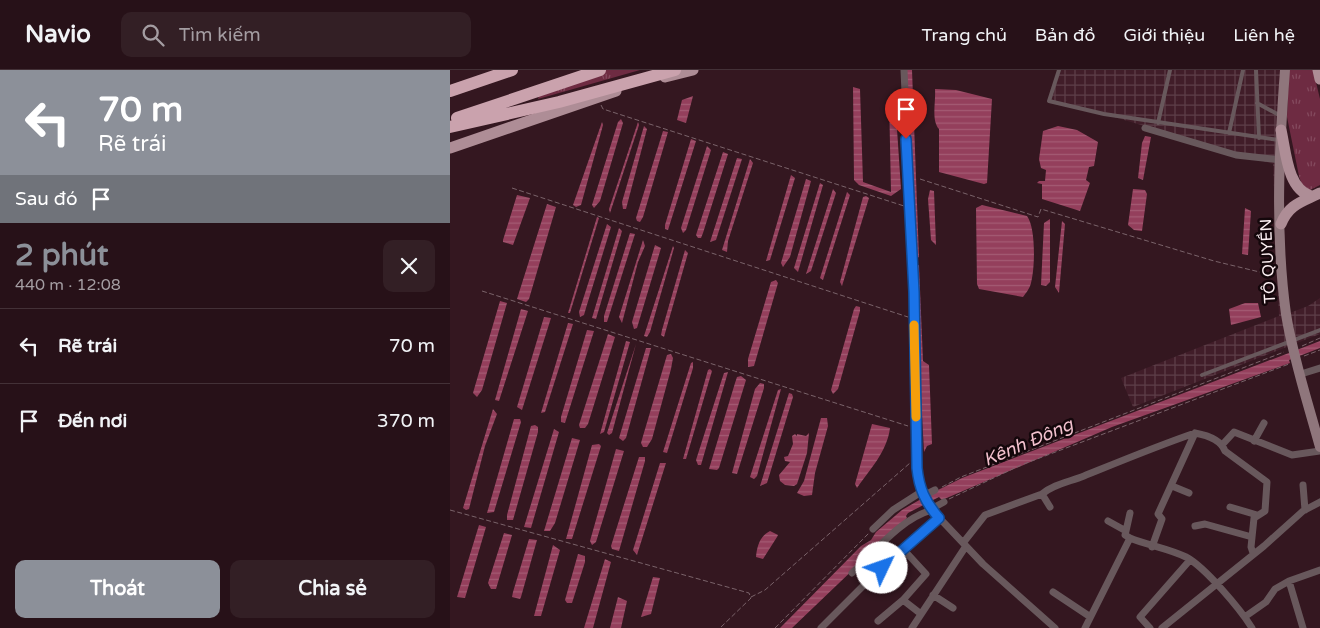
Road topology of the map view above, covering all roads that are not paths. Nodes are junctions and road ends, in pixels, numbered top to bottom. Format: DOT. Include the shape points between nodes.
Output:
graph roads {
  1 [pos="490,70"];
  2 [pos="512,70"];
  3 [pos="600,70"];
  4 [pos="675,70"];
  5 [pos="692,70"];
  6 [pos="904,70"];
  7 [pos="1059,70"];
  8 [pos="1170,70"];
  9 [pos="1243,70"];
  10 [pos="1256,70"];
  11 [pos="1285,70"];
  12 [pos="1318,70"];
  13 [pos="1320,79"];
  14 [pos="450,84"];
  15 [pos="450,91"];
  16 [pos="1257,103"];
  17 [pos="1282,117"];
  18 [pos="450,121"];
  19 [pos="1158,123"];
  20 [pos="450,127"];
  21 [pos="1144,128"];
  22 [pos="1229,134"];
  23 [pos="1281,136"];
  24 [pos="1259,138"];
  25 [pos="450,148"];
  26 [pos="1281,160"];
  27 [pos="1315,195"];
  28 [pos="1281,224"];
  29 [pos="1320,330"];
  30 [pos="1296,357"];
  31 [pos="1320,368"];
  32 [pos="1202,375"];
  33 [pos="1264,423"];
  34 [pos="1195,433"];
  35 [pos="1319,440"];
  36 [pos="1254,441"];
  37 [pos="1222,445"];
  38 [pos="1320,451"];
  39 [pos="1256,474"];
  40 [pos="1249,479"];
  41 [pos="1172,486"];
  42 [pos="1303,486"];
  43 [pos="935,490"];
  44 [pos="1189,493"];
  45 [pos="922,494"];
  46 [pos="1042,494"];
  47 [pos="944,502"];
  48 [pos="1320,502"];
  49 [pos="1230,506"];
  50 [pos="1050,507"];
  51 [pos="931,509"];
  52 [pos="1305,510"];
  53 [pos="1130,513"];
  54 [pos="1257,515"];
  55 [pos="939,518"];
  56 [pos="1108,521"];
  57 [pos="1195,526"];
  58 [pos="873,529"];
  59 [pos="1126,531"];
  60 [pos="1252,537"];
  61 [pos="1130,538"];
  62 [pos="965,544"];
  63 [pos="1152,547"];
  64 [pos="903,549"];
  65 [pos="1254,553"];
  66 [pos="1190,560"];
  67 [pos="1320,570"];
  68 [pos="852,573"];
  69 [pos="1289,581"];
  70 [pos="1216,584"];
  71 [pos="1053,592"];
  72 [pos="933,596"];
  73 [pos="903,600"];
  74 [pos="953,608"];
  75 [pos="921,614"];
  76 [pos="1246,616"];
  77 [pos="878,621"];
  78 [pos="1087,622"];
  79 [pos="1051,627"];
  80 [pos="821,628"];
  81 [pos="912,628"];
  82 [pos="1096,628"];
  83 [pos="1150,628"];
  84 [pos="1162,628"];
  85 [pos="1252,628"];
  86 [pos="1303,628"];
  1 -- 14 [label="highway"];
  2 -- 15 [label="highway"];
  3 -- 18 [label="highway"];
  4 -- 20 [label="highway" via="559,102"];
  5 -- 25 [label="main road" via="620,89"];
  6 -- 45 [label="street" via="917,462"];
  7 -- 19 [label="lane" via="1049,101"];
  8 -- 19 [label="lane"];
  9 -- 22 [label="lane"];
  10 -- 16 [label="lane"];
  11 -- 17 [label="main road, TÔ QUYỀN"];
  12 -- 13 [label="main road"];
  16 -- 17 [label="lane"];
  16 -- 24 [label="lane"];
  17 -- 23 [label="main road, TÔ QUYỀN"];
  19 -- 22 [label="lane"];
  21 -- 26 [label="street" via="1236,155"];
  22 -- 24 [label="lane"];
  23 -- 24 [label="lane"];
  23 -- 26 [label="main road, TÔ QUYỀN"];
  23 -- 27 [label="main road" via="1295,183 1300,191"];
  26 -- 28 [label="main road, TÔ QUYỀN"];
  27 -- 28 [label="main road" via="1294,205"];
  28 -- 30 [label="main road, TÔ QUYỀN" via="1283,278"];
  29 -- 30 [label="lane"];
  30 -- 31 [label="street"];
  30 -- 32 [label="lane"];
  30 -- 35 [label="main road, TÔ QUYỀN"];
  33 -- 36 [label="street"];
  34 -- 37 [label="street"];
  34 -- 41 [label="street"];
  34 -- 46 [label="street" via="1142,450 1049,488"];
  36 -- 37 [label="street" via="1234,432"];
  36 -- 38 [label="street" via="1292,455"];
  37 -- 39 [label="street" via="1225,451"];
  39 -- 40 [label="street"];
  39 -- 54 [label="street" via="1267,482 1265,511"];
  41 -- 44 [label="street"];
  41 -- 63 [label="street" via="1158,514 1162,519"];
  42 -- 52 [label="street"];
  43 -- 45 [label="street"];
  45 -- 51 [label="street"];
  45 -- 58 [label="street" via="893,510"];
  46 -- 50 [label="street"];
  46 -- 62 [label="street" via="985,515"];
  47 -- 51 [label="street"];
  48 -- 52 [label="street"];
  49 -- 54 [label="street"];
  51 -- 55 [label="street"];
  51 -- 68 [label="street" via="906,523"];
  52 -- 65 [label="street"];
  53 -- 59 [label="street"];
  54 -- 60 [label="street"];
  55 -- 62 [label="street"];
  55 -- 64 [label="street"];
  56 -- 59 [label="street"];
  57 -- 60 [label="street" via="1205,524"];
  59 -- 61 [label="street"];
  60 -- 65 [label="street"];
  61 -- 63 [label="street"];
  61 -- 78 [label="street"];
  62 -- 72 [label="street"];
  62 -- 79 [label="street"];
  63 -- 66 [label="street"];
  64 -- 73 [label="street" via="926,574"];
  64 -- 80 [label="street"];
  65 -- 70 [label="street"];
  66 -- 70 [label="street"];
  66 -- 83 [label="street" via="1140,617"];
  67 -- 69 [label="street"];
  69 -- 76 [label="street" via="1275,589 1266,602"];
  69 -- 86 [label="street"];
  70 -- 76 [label="street"];
  70 -- 84 [label="street"];
  71 -- 78 [label="street"];
  72 -- 74 [label="street"];
  72 -- 75 [label="street"];
  73 -- 75 [label="street"];
  73 -- 77 [label="street"];
  75 -- 81 [label="street"];
  76 -- 85 [label="street"];
  78 -- 82 [label="street"];
}
